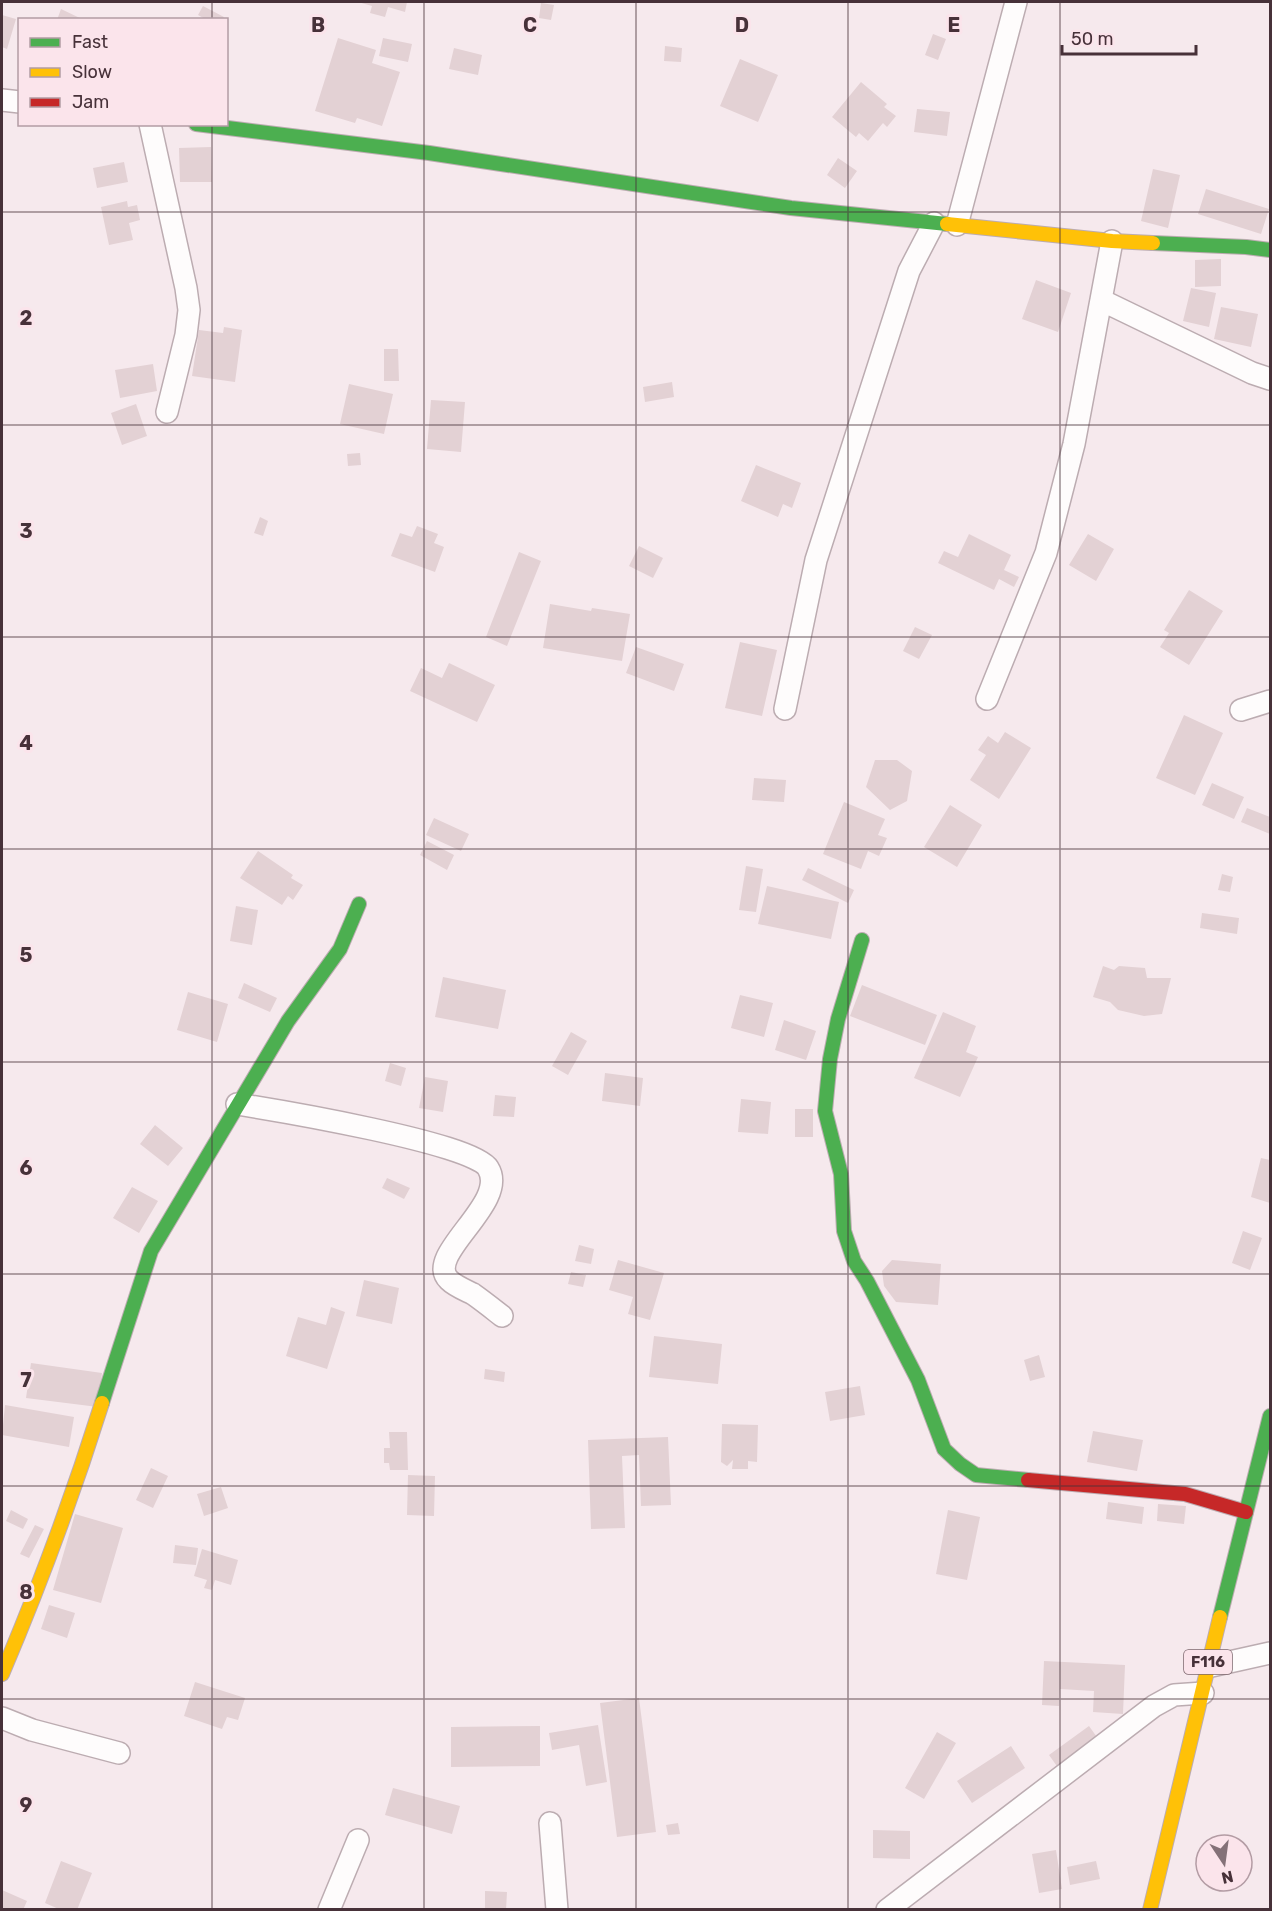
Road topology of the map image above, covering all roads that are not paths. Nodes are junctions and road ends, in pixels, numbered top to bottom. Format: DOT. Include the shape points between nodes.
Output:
graph roads {
  1 [pos="1016,2"];
  2 [pos="2,100"];
  3 [pos="18,102"];
  4 [pos="150,126"];
  5 [pos="212,126"];
  6 [pos="934,223"];
  7 [pos="957,225"];
  8 [pos="1112,241"];
  9 [pos="1270,250"];
  10 [pos="1101,300"];
  11 [pos="1270,380"];
  12 [pos="167,412"];
  13 [pos="987,699"];
  14 [pos="1270,701"];
  15 [pos="784,709"];
  16 [pos="1241,710"];
  17 [pos="359,904"];
  18 [pos="862,940"];
  19 [pos="237,1104"];
  20 [pos="502,1316"];
  21 [pos="1270,1416"];
  22 [pos="1246,1512"];
  23 [pos="1270,1653"];
  24 [pos="1207,1667"];
  25 [pos="2,1674"];
  26 [pos="1203,1693"];
  27 [pos="2,1718"];
  28 [pos="119,1753"];
  29 [pos="550,1823"];
  30 [pos="358,1840"];
  31 [pos="329,1910"];
  32 [pos="557,1910"];
  33 [pos="887,1910"];
  34 [pos="1150,1910"];
  1 -- 7 [label="street"];
  2 -- 3 [label="street"];
  4 -- 12 [label="street" via="189,310"];
  5 -- 6 [label="street" via="441,154 791,208"];
  6 -- 7 [label="street"];
  6 -- 15 [label="street" via="909,271 816,560"];
  7 -- 8 [label="street"];
  8 -- 9 [label="street"];
  8 -- 10 [label="street"];
  10 -- 11 [label="street"];
  10 -- 13 [label="street" via="1074,444 1046,553"];
  14 -- 16 [label="street"];
  17 -- 19 [label="street" via="340,950 288,1021"];
  18 -- 22 [label="street" via="838,1019 825,1111 841,1174 844,1231 854,1261 918,1380 944,1449 976,1474 1185,1494"];
  19 -- 20 [label="street" via="387,1133 483,1162 491,1177 488,1196 447,1256 444,1267 449,1281"];
  19 -- 25 [label="street" via="151,1251 86,1457"];
  21 -- 22 [label="street, F116"];
  22 -- 24 [label="street, F116"];
  23 -- 24 [label="street"];
  24 -- 26 [label="street, F116"];
  26 -- 33 [label="street" via="1174,1695 1154,1706"];
  26 -- 34 [label="street, F116"];
  27 -- 28 [label="street"];
  29 -- 32 [label="street"];
  30 -- 31 [label="street"];
}
